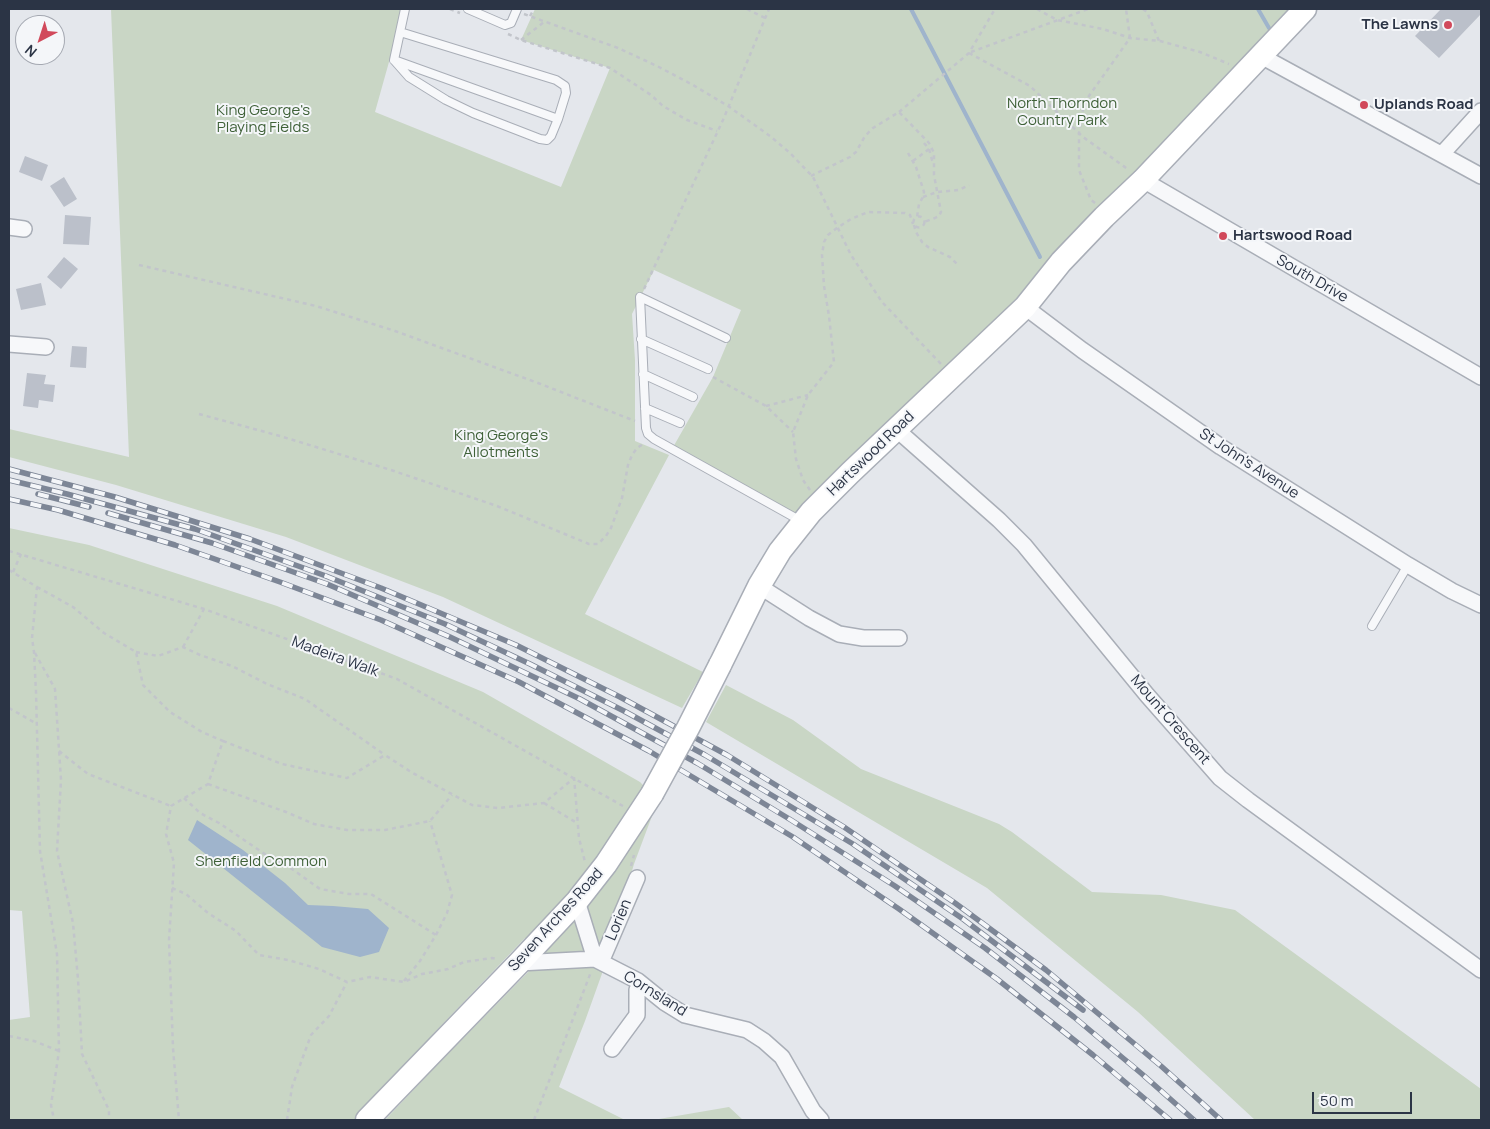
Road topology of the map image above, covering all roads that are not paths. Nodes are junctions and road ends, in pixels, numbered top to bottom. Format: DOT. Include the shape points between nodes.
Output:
graph roads {
  1 [pos="405,9"];
  2 [pos="1305,9"];
  3 [pos="517,10"];
  4 [pos="483,12"];
  5 [pos="468,13"];
  6 [pos="400,32"];
  7 [pos="394,60"];
  8 [pos="1254,63"];
  9 [pos="1481,111"];
  10 [pos="558,119"];
  11 [pos="1442,154"];
  12 [pos="1481,176"];
  13 [pos="1143,180"];
  14 [pos="9,227"];
  15 [pos="24,228"];
  16 [pos="1025,307"];
  17 [pos="726,338"];
  18 [pos="641,339"];
  19 [pos="9,344"];
  20 [pos="46,347"];
  21 [pos="710,373"];
  22 [pos="643,374"];
  23 [pos="1481,377"];
  24 [pos="693,397"];
  25 [pos="645,408"];
  26 [pos="680,423"];
  27 [pos="896,429"];
  28 [pos="803,522"];
  29 [pos="1408,565"];
  30 [pos="760,586"];
  31 [pos="1481,605"];
  32 [pos="1372,626"];
  33 [pos="899,638"];
  34 [pos="720,665"];
  35 [pos="637,878"];
  36 [pos="583,893"];
  37 [pos="598,961"];
  38 [pos="519,963"];
  39 [pos="1481,970"];
  40 [pos="638,981"];
  41 [pos="612,1048"];
  42 [pos="367,1120"];
  43 [pos="820,1120"];
  1 -- 6 [label="lane"];
  2 -- 8 [label="street, Hartswood Road"];
  3 -- 4 [label="lane" via="511,23 505,25"];
  4 -- 5 [label="lane"];
  6 -- 7 [label="lane"];
  6 -- 10 [label="lane" via="556,80 565,86 566,93"];
  7 -- 10 [label="lane"];
  7 -- 10 [label="lane" via="409,77 446,100 540,139 547,140 551,136"];
  8 -- 11 [label="street"];
  8 -- 13 [label="street, Hartswood Road"];
  9 -- 11 [label="street"];
  11 -- 12 [label="street"];
  13 -- 16 [label="street, Hartswood Road" via="1061,262"];
  13 -- 23 [label="street, South Drive"];
  14 -- 15 [label="street"];
  16 -- 27 [label="street, Hartswood Road"];
  16 -- 29 [label="street, St John's Avenue" via="1214,442"];
  17 -- 18 [label="lane" via="640,297"];
  18 -- 21 [label="lane"];
  18 -- 22 [label="lane"];
  19 -- 20 [label="street"];
  22 -- 24 [label="lane"];
  22 -- 25 [label="lane"];
  25 -- 26 [label="lane"];
  25 -- 28 [label="lane" via="650,437"];
  27 -- 28 [label="street, Hartswood Road"];
  27 -- 39 [label="street, Mount Crescent" via="1024,545 1220,778"];
  28 -- 30 [label="street, Hartswood Road" via="780,550"];
  29 -- 31 [label="street, St John's Avenue"];
  29 -- 32 [label="lane"];
  30 -- 33 [label="street" via="839,634"];
  30 -- 34 [label="street, Hartswood Road"];
  34 -- 36 [label="street, Seven Arches Road, bridge" via="652,794"];
  35 -- 37 [label="street, Lorien"];
  36 -- 37 [label="street"];
  36 -- 38 [label="street, Seven Arches Road"];
  37 -- 38 [label="street"];
  37 -- 40 [label="street, Cornsland"];
  38 -- 42 [label="street, Seven Arches Road"];
  40 -- 41 [label="street" via="637,1015"];
  40 -- 43 [label="street, Cornsland" via="685,1015 747,1030 764,1041 782,1057"];
}
